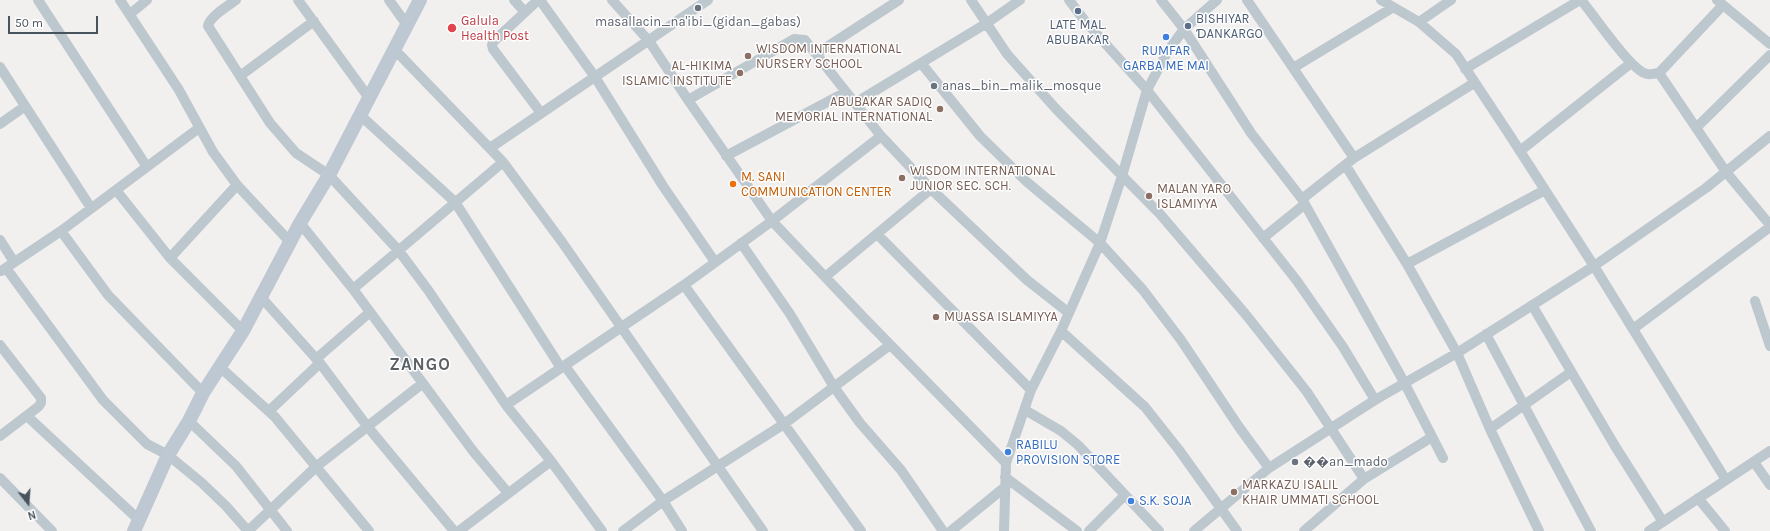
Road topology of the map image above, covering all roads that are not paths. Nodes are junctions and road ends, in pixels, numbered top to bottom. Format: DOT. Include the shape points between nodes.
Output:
graph roads {
  1 [pos="38,0"];
  2 [pos="120,0"];
  3 [pos="147,0"];
  4 [pos="236,0"];
  5 [pos="298,0"];
  6 [pos="389,0"];
  7 [pos="420,0"];
  8 [pos="514,0"];
  9 [pos="539,0"];
  10 [pos="612,0"];
  11 [pos="708,0"];
  12 [pos="899,0"];
  13 [pos="971,0"];
  14 [pos="1020,0"];
  15 [pos="1069,0"];
  16 [pos="1161,0"];
  17 [pos="1217,0"];
  18 [pos="1247,0"];
  19 [pos="1381,0"];
  20 [pos="1450,0"];
  21 [pos="1581,0"];
  22 [pos="1720,2"];
  23 [pos="1392,8"];
  24 [pos="525,12"];
  25 [pos="130,14"];
  26 [pos="314,21"];
  27 [pos="1419,22"];
  28 [pos="987,23"];
  29 [pos="407,25"];
  30 [pos="1184,29"];
  31 [pos="649,41"];
  32 [pos="1770,44"];
  33 [pos="394,49"];
  34 [pos="816,54"];
  35 [pos="1770,55"];
  36 [pos="921,63"];
  37 [pos="1631,63"];
  38 [pos="0,67"];
  39 [pos="1293,68"];
  40 [pos="1465,69"];
  41 [pos="1659,73"];
  42 [pos="240,76"];
  43 [pos="595,77"];
  44 [pos="1474,83"];
  45 [pos="1147,90"];
  46 [pos="846,92"];
  47 [pos="369,98"];
  48 [pos="688,100"];
  49 [pos="855,103"];
  50 [pos="24,107"];
  51 [pos="542,113"];
  52 [pos="360,115"];
  53 [pos="0,124"];
  54 [pos="1697,127"];
  55 [pos="199,128"];
  56 [pos="881,136"];
  57 [pos="1770,136"];
  58 [pos="490,148"];
  59 [pos="1520,151"];
  60 [pos="726,156"];
  61 [pos="1354,158"];
  62 [pos="503,162"];
  63 [pos="1346,166"];
  64 [pos="147,167"];
  65 [pos="1726,172"];
  66 [pos="329,175"];
  67 [pos="1122,176"];
  68 [pos="237,185"];
  69 [pos="931,189"];
  70 [pos="116,190"];
  71 [pos="1545,190"];
  72 [pos="455,202"];
  73 [pos="1303,202"];
  74 [pos="91,208"];
  75 [pos="772,220"];
  76 [pos="300,223"];
  77 [pos="1770,226"];
  78 [pos="61,231"];
  79 [pos="877,234"];
  80 [pos="1263,238"];
  81 [pos="0,240"];
  82 [pos="290,242"];
  83 [pos="741,243"];
  84 [pos="1100,243"];
  85 [pos="399,251"];
  86 [pos="170,258"];
  87 [pos="715,262"];
  88 [pos="1407,264"];
  89 [pos="1594,266"];
  90 [pos="6,267"];
  91 [pos="825,277"];
  92 [pos="684,285"];
  93 [pos="353,289"];
  94 [pos="260,298"];
  95 [pos="1755,302"];
  96 [pos="1532,305"];
  97 [pos="370,312"];
  98 [pos="1069,313"];
  99 [pos="621,328"];
  100 [pos="1633,329"];
  101 [pos="243,331"];
  102 [pos="1061,331"];
  103 [pos="1486,334"];
  104 [pos="0,345"];
  105 [pos="890,345"];
  106 [pos="1770,346"];
  107 [pos="1457,352"];
  108 [pos="318,361"];
  109 [pos="563,367"];
  110 [pos="221,368"];
  111 [pos="1571,372"];
  112 [pos="1404,382"];
  113 [pos="423,384"];
  114 [pos="834,387"];
  115 [pos="1031,390"];
  116 [pos="203,393"];
  117 [pos="1375,400"];
  118 [pos="506,405"];
  119 [pos="1523,407"];
  120 [pos="1025,410"];
  121 [pos="269,411"];
  122 [pos="27,416"];
  123 [pos="189,421"];
  124 [pos="784,424"];
  125 [pos="367,426"];
  126 [pos="1330,428"];
  127 [pos="1490,429"];
  128 [pos="0,436"];
  129 [pos="1432,437"];
  130 [pos="1770,451"];
  131 [pos="168,455"];
  132 [pos="1443,458"];
  133 [pos="551,461"];
  134 [pos="1754,462"];
  135 [pos="1006,463"];
  136 [pos="317,466"];
  137 [pos="719,467"];
  138 [pos="1270,468"];
  139 [pos="0,478"];
  140 [pos="1364,479"];
  141 [pos="1726,480"];
  142 [pos="1005,482"];
  143 [pos="1770,485"];
  144 [pos="508,493"];
  145 [pos="1125,494"];
  146 [pos="1698,498"];
  147 [pos="663,501"];
  148 [pos="1220,508"];
  149 [pos="272,510"];
  150 [pos="1663,522"];
  151 [pos="138,527"];
  152 [pos="52,531"];
  153 [pos="248,531"];
  154 [pos="287,531"];
  155 [pos="369,531"];
  156 [pos="454,531"];
  157 [pos="459,531"];
  158 [pos="602,531"];
  159 [pos="623,531"];
  160 [pos="682,531"];
  161 [pos="763,531"];
  162 [pos="860,531"];
  163 [pos="943,531"];
  164 [pos="951,531"];
  165 [pos="1004,531"];
  166 [pos="1077,531"];
  167 [pos="1089,531"];
  168 [pos="1159,531"];
  169 [pos="1194,531"];
  170 [pos="1237,531"];
  171 [pos="1304,531"];
  172 [pos="1539,531"];
  173 [pos="1591,531"];
  174 [pos="1649,531"];
  175 [pos="1725,531"];
  1 -- 64 [label="street"];
  2 -- 25 [label="street"];
  3 -- 25 [label="street"];
  4 -- 42 [label="street" via="208,22 208,26"];
  5 -- 26 [label="street"];
  6 -- 29 [label="street"];
  7 -- 29 [label="street"];
  8 -- 24 [label="street"];
  9 -- 24 [label="street"];
  9 -- 43 [label="street"];
  10 -- 31 [label="street"];
  11 -- 31 [label="street"];
  12 -- 34 [label="street"];
  13 -- 28 [label="street"];
  14 -- 28 [label="street"];
  15 -- 45 [label="street"];
  16 -- 30 [label="street"];
  17 -- 30 [label="street"];
  18 -- 39 [label="street"];
  19 -- 23 [label="street"];
  20 -- 27 [label="street"];
  21 -- 37 [label="street"];
  21 -- 40 [label="street"];
  22 -- 32 [label="street"];
  22 -- 41 [label="street"];
  23 -- 27 [label="street"];
  23 -- 39 [label="street"];
  24 -- 51 [label="street" via="492,45"];
  25 -- 55 [label="street" via="179,90"];
  26 -- 42 [label="street"];
  26 -- 47 [label="street"];
  27 -- 40 [label="street" via="1456,54"];
  28 -- 36 [label="street"];
  28 -- 67 [label="street" via="1007,54"];
  29 -- 33 [label="street"];
  30 -- 45 [label="street"];
  30 -- 73 [label="street" via="1251,133"];
  31 -- 43 [label="street"];
  31 -- 48 [label="street"];
  33 -- 47 [label="street"];
  33 -- 58 [label="street"];
  34 -- 46 [label="street"];
  34 -- 48 [label="street" via="805,40 794,39"];
  35 -- 54 [label="street"];
  36 -- 49 [label="street"];
  36 -- 84 [label="street" via="980,136 1027,182"];
  37 -- 41 [label="street" via="1643,73"];
  37 -- 59 [label="street"];
  38 -- 50 [label="street" via="23,100"];
  39 -- 61 [label="street"];
  40 -- 44 [label="street"];
  41 -- 54 [label="street"];
  42 -- 66 [label="street" via="270,122 296,153"];
  43 -- 51 [label="street"];
  43 -- 87 [label="street" via="663,186"];
  44 -- 59 [label="street"];
  44 -- 61 [label="street"];
  45 -- 67 [label="street"];
  45 -- 80 [label="street"];
  46 -- 49 [label="street"];
  46 -- 60 [label="street"];
  47 -- 52 [label="street"];
  48 -- 60 [label="street"];
  49 -- 56 [label="street"];
  50 -- 53 [label="street"];
  50 -- 74 [label="street"];
  51 -- 58 [label="street"];
  52 -- 66 [label="street"];
  52 -- 72 [label="street"];
  54 -- 65 [label="street"];
  55 -- 64 [label="street"];
  55 -- 68 [label="street"];
  56 -- 69 [label="street"];
  56 -- 75 [label="street"];
  57 -- 65 [label="street"];
  58 -- 62 [label="street"];
  59 -- 71 [label="street"];
  60 -- 75 [label="street"];
  61 -- 63 [label="street"];
  62 -- 72 [label="street"];
  62 -- 99 [label="street"];
  63 -- 73 [label="street"];
  63 -- 88 [label="street"];
  64 -- 70 [label="street"];
  65 -- 77 [label="street"];
  65 -- 89 [label="street"];
  66 -- 76 [label="street"];
  66 -- 85 [label="street"];
  67 -- 84 [label="street"];
  67 -- 126 [label="street" via="1160,214 1236,304 1307,392"];
  68 -- 82 [label="street"];
  68 -- 86 [label="street"];
  69 -- 79 [label="street"];
  69 -- 98 [label="street" via="1027,280"];
  70 -- 74 [label="street"];
  70 -- 86 [label="street"];
  71 -- 88 [label="street"];
  71 -- 89 [label="street"];
  72 -- 85 [label="street"];
  72 -- 109 [label="street"];
  73 -- 80 [label="street"];
  73 -- 112 [label="street"];
  74 -- 78 [label="street"];
  75 -- 83 [label="street"];
  75 -- 91 [label="street"];
  76 -- 82 [label="street"];
  76 -- 93 [label="street"];
  77 -- 100 [label="street"];
  78 -- 90 [label="street"];
  78 -- 116 [label="street" via="108,295"];
  79 -- 91 [label="street"];
  79 -- 115 [label="street"];
  80 -- 117 [label="street" via="1297,281"];
  81 -- 90 [label="street"];
  82 -- 94 [label="street"];
  83 -- 87 [label="street"];
  83 -- 114 [label="street" via="790,314"];
  84 -- 98 [label="street"];
  84 -- 138 [label="street" via="1143,290 1181,340 1239,427"];
  85 -- 93 [label="street"];
  85 -- 118 [label="street"];
  86 -- 101 [label="street"];
  87 -- 92 [label="street"];
  88 -- 107 [label="street"];
  89 -- 96 [label="street"];
  89 -- 100 [label="street"];
  90 -- 131 [label="street" via="103,400 147,444"];
  91 -- 105 [label="street"];
  92 -- 99 [label="street"];
  92 -- 124 [label="street"];
  93 -- 97 [label="street"];
  94 -- 101 [label="street"];
  94 -- 108 [label="street"];
  95 -- 106 [label="street"];
  96 -- 103 [label="street"];
  96 -- 111 [label="street"];
  97 -- 108 [label="street"];
  97 -- 113 [label="street"];
  98 -- 102 [label="street"];
  99 -- 109 [label="street"];
  99 -- 137 [label="street"];
  100 -- 141 [label="street"];
  101 -- 110 [label="street"];
  102 -- 115 [label="street"];
  102 -- 148 [label="street" via="1145,407"];
  103 -- 107 [label="street"];
  103 -- 119 [label="street"];
  104 -- 122 [label="street" via="42,398 38,408"];
  105 -- 114 [label="street"];
  105 -- 135 [label="street"];
  107 -- 112 [label="street"];
  107 -- 127 [label="street"];
  108 -- 121 [label="street"];
  108 -- 125 [label="street"];
  109 -- 118 [label="street"];
  109 -- 147 [label="street"];
  110 -- 116 [label="street"];
  110 -- 121 [label="street"];
  111 -- 119 [label="street"];
  111 -- 150 [label="street"];
  112 -- 117 [label="street"];
  112 -- 129 [label="street"];
  113 -- 125 [label="street"];
  113 -- 144 [label="street"];
  114 -- 124 [label="street"];
  114 -- 163 [label="street" via="860,423 901,470"];
  115 -- 120 [label="street"];
  116 -- 123 [label="street"];
  117 -- 126 [label="street"];
  118 -- 133 [label="street"];
  119 -- 127 [label="street"];
  119 -- 173 [label="street"];
  120 -- 135 [label="street"];
  120 -- 145 [label="street" via="1061,431 1078,445"];
  121 -- 136 [label="street"];
  122 -- 128 [label="street"];
  122 -- 151 [label="street"];
  123 -- 131 [label="street"];
  123 -- 149 [label="street" via="236,466"];
  124 -- 137 [label="street"];
  124 -- 162 [label="street"];
  125 -- 136 [label="street"];
  125 -- 156 [label="street"];
  126 -- 138 [label="street"];
  126 -- 140 [label="street"];
  127 -- 172 [label="street"];
  129 -- 132 [label="street"];
  129 -- 140 [label="street"];
  130 -- 134 [label="street"];
  131 -- 151 [label="street"];
  131 -- 153 [label="street" via="226,506"];
  133 -- 144 [label="street"];
  133 -- 158 [label="street"];
  134 -- 141 [label="street"];
  134 -- 143 [label="street"];
  135 -- 142 [label="street"];
  136 -- 149 [label="street"];
  136 -- 155 [label="street"];
  137 -- 147 [label="street"];
  137 -- 161 [label="street"];
  138 -- 148 [label="street"];
  139 -- 152 [label="street"];
  140 -- 171 [label="street"];
  141 -- 146 [label="street"];
  142 -- 164 [label="street"];
  142 -- 165 [label="street"];
  142 -- 166 [label="street"];
  144 -- 157 [label="street"];
  145 -- 167 [label="street"];
  145 -- 168 [label="street"];
  146 -- 150 [label="street"];
  146 -- 175 [label="street"];
  147 -- 159 [label="street"];
  147 -- 160 [label="street"];
  148 -- 169 [label="street"];
  148 -- 170 [label="street"];
  149 -- 153 [label="street"];
  149 -- 154 [label="street"];
  150 -- 174 [label="street"];
}
